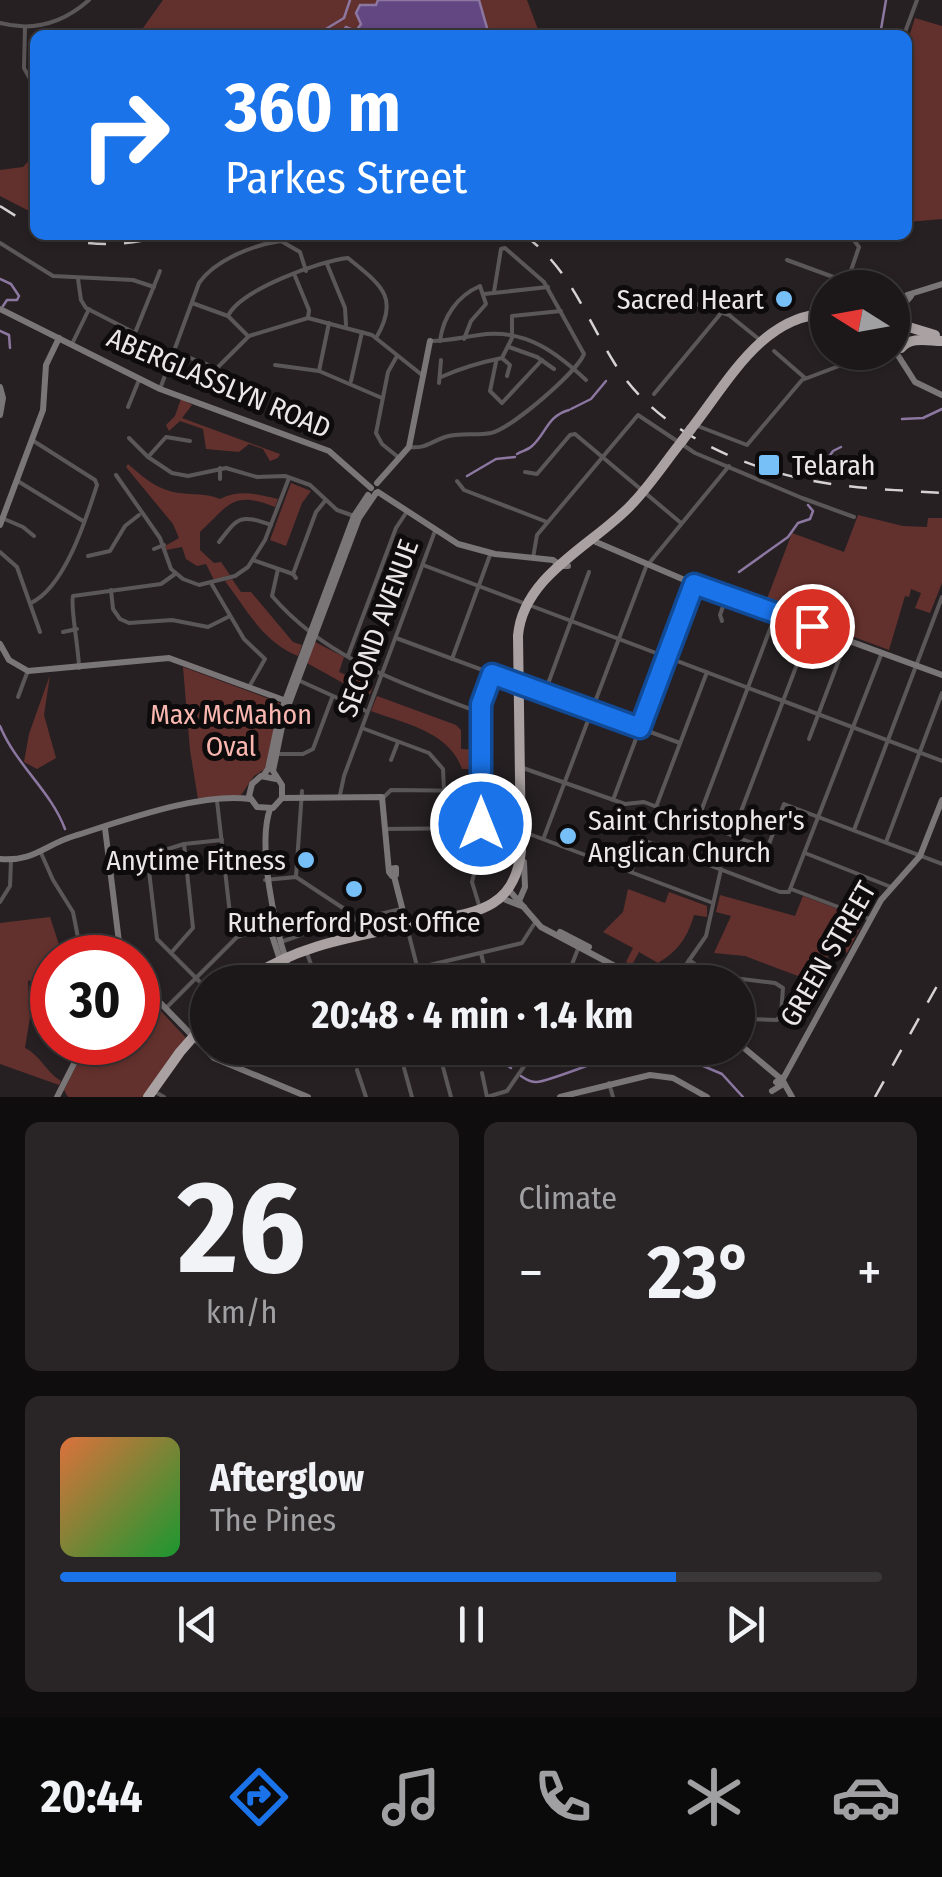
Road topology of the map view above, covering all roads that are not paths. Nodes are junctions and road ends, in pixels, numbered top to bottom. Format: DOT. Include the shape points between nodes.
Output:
graph roads {
  1 [pos="89,0"];
  2 [pos="917,0"];
  3 [pos="0,22"];
  4 [pos="25,27"];
  5 [pos="906,30"];
  6 [pos="30,79"];
  7 [pos="854,240"];
  8 [pos="0,243"];
  9 [pos="787,260"];
  10 [pos="327,264"];
  11 [pos="811,270"];
  12 [pos="851,270"];
  13 [pos="160,271"];
  14 [pos="306,271"];
  15 [pos="294,275"];
  16 [pos="78,280"];
  17 [pos="942,284"];
  18 [pos="154,287"];
  19 [pos="548,287"];
  20 [pos="494,292"];
  21 [pos="916,292"];
  22 [pos="484,294"];
  23 [pos="910,294"];
  24 [pos="910,298"];
  25 [pos="681,299"];
  26 [pos="192,303"];
  27 [pos="0,309"];
  28 [pos="89,310"];
  29 [pos="561,311"];
  30 [pos="722,312"];
  31 [pos="228,316"];
  32 [pos="308,318"];
  33 [pos="810,318"];
  34 [pos="330,324"];
  35 [pos="345,327"];
  36 [pos="910,327"];
  37 [pos="362,332"];
  38 [pos="511,335"];
  39 [pos="248,336"];
  40 [pos="58,338"];
  41 [pos="376,338"];
  42 [pos="464,339"];
  43 [pos="942,339"];
  44 [pos="910,340"];
  45 [pos="430,341"];
  46 [pos="440,341"];
  47 [pos="72,344"];
  48 [pos="767,346"];
  49 [pos="509,348"];
  50 [pos="174,352"];
  51 [pos="398,356"];
  52 [pos="499,359"];
  53 [pos="442,360"];
  54 [pos="542,360"];
  55 [pos="274,366"];
  56 [pos="574,369"];
  57 [pos="554,370"];
  58 [pos="827,370"];
  59 [pos="906,370"];
  60 [pos="319,371"];
  61 [pos="422,374"];
  62 [pos="508,376"];
  63 [pos="140,378"];
  64 [pos="805,378"];
  65 [pos="586,380"];
  66 [pos="351,382"];
  67 [pos="0,388"];
  68 [pos="160,389"];
  69 [pos="654,394"];
  70 [pos="942,394"];
  71 [pos="382,398"];
  72 [pos="128,407"];
  73 [pos="0,415"];
  74 [pos="694,428"];
  75 [pos="163,429"];
  76 [pos="166,437"];
  77 [pos="129,438"];
  78 [pos="32,440"];
  79 [pos="190,441"];
  80 [pos="682,443"];
  81 [pos="409,447"];
  82 [pos="148,457"];
  83 [pos="602,457"];
  84 [pos="401,460"];
  85 [pos="250,465"];
  86 [pos="729,466"];
  87 [pos="220,468"];
  88 [pos="525,472"];
  89 [pos="116,474"];
  90 [pos="246,474"];
  91 [pos="289,478"];
  92 [pos="220,479"];
  93 [pos="16,480"];
  94 [pos="457,481"];
  95 [pos="376,488"];
  96 [pos="644,493"];
  97 [pos="326,500"];
  98 [pos="406,512"];
  99 [pos="140,514"];
  100 [pos="356,517"];
  101 [pos="854,517"];
  102 [pos="83,521"];
  103 [pos="1,522"];
  104 [pos="547,522"];
  105 [pos="681,524"];
  106 [pos="271,525"];
  107 [pos="435,531"];
  108 [pos="34,536"];
  109 [pos="219,542"];
  110 [pos="596,542"];
  111 [pos="164,546"];
  112 [pos="154,549"];
  113 [pos="0,552"];
  114 [pos="491,553"];
  115 [pos="88,556"];
  116 [pos="534,558"];
  117 [pos="253,560"];
  118 [pos="648,564"];
  119 [pos="422,565"];
  120 [pos="564,566"];
  121 [pos="278,570"];
  122 [pos="589,572"];
  123 [pos="176,574"];
  124 [pos="211,583"];
  125 [pos="694,584"];
  126 [pos="478,586"];
  127 [pos="111,590"];
  128 [pos="726,596"];
  129 [pos="941,600"];
  130 [pos="31,603"];
  131 [pos="527,605"];
  132 [pos="776,612"];
  133 [pos="230,616"];
  134 [pos="120,619"];
  135 [pos="571,620"];
  136 [pos="722,621"];
  137 [pos="212,626"];
  138 [pos="812,626"];
  139 [pos="113,628"];
  140 [pos="78,630"];
  141 [pos="40,632"];
  142 [pos="63,632"];
  143 [pos="311,636"];
  144 [pos="214,637"];
  145 [pos="396,638"];
  146 [pos="618,638"];
  147 [pos="847,638"];
  148 [pos="0,644"];
  149 [pos="882,652"];
  150 [pos="348,656"];
  151 [pos="666,656"];
  152 [pos="452,659"];
  153 [pos="917,665"];
  154 [pos="79,668"];
  155 [pos="28,670"];
  156 [pos="707,672"];
  157 [pos="492,674"];
  158 [pos="942,675"];
  159 [pos="382,676"];
  160 [pos="296,678"];
  161 [pos="521,684"];
  162 [pos="249,687"];
  163 [pos="748,687"];
  164 [pos="544,692"];
  165 [pos="942,693"];
  166 [pos="18,697"];
  167 [pos="332,698"];
  168 [pos="782,700"];
  169 [pos="287,701"];
  170 [pos="592,710"];
  171 [pos="368,712"];
  172 [pos="481,713"];
  173 [pos="818,714"];
  174 [pos="853,727"];
  175 [pos="362,728"];
  176 [pos="640,728"];
  177 [pos="808,739"];
  178 [pos="888,740"];
  179 [pos="398,742"];
  180 [pos="680,743"];
  181 [pos="920,753"];
  182 [pos="273,754"];
  183 [pos="391,760"];
  184 [pos="942,761"];
  185 [pos="523,768"];
  186 [pos="263,776"];
  187 [pos="276,778"];
  188 [pos="565,782"];
  189 [pos="444,790"];
  190 [pos="479,791"];
  191 [pos="302,793"];
  192 [pos="340,793"];
  193 [pos="283,794"];
  194 [pos="384,796"];
  195 [pos="247,797"];
  196 [pos="612,800"];
  197 [pos="942,800"];
  198 [pos="217,801"];
  199 [pos="656,807"];
  200 [pos="260,809"];
  201 [pos="270,809"];
  202 [pos="819,816"];
  203 [pos="697,822"];
  204 [pos="105,828"];
  205 [pos="478,828"];
  206 [pos="386,829"];
  207 [pos="854,830"];
  208 [pos="524,832"];
  209 [pos="732,835"];
  210 [pos="544,837"];
  211 [pos="222,840"];
  212 [pos="886,842"];
  213 [pos="184,844"];
  214 [pos="596,847"];
  215 [pos="805,853"];
  216 [pos="41,854"];
  217 [pos="146,854"];
  218 [pos="592,856"];
  219 [pos="920,856"];
  220 [pos="0,859"];
  221 [pos="11,860"];
  222 [pos="942,864"];
  223 [pos="110,867"];
  224 [pos="721,869"];
  225 [pos="393,872"];
  226 [pos="631,872"];
  227 [pos="296,877"];
  228 [pos="267,880"];
  229 [pos="891,887"];
  230 [pos="789,891"];
  231 [pos="514,898"];
  232 [pos="0,902"];
  233 [pos="713,903"];
  234 [pos="401,909"];
  235 [pos="480,909"];
  236 [pos="354,919"];
  237 [pos="870,920"];
  238 [pos="536,921"];
  239 [pos="272,928"];
  240 [pos="407,928"];
  241 [pos="78,935"];
  242 [pos="120,935"];
  243 [pos="237,937"];
  244 [pos="281,942"];
  245 [pos="580,944"];
  246 [pos="480,952"];
  247 [pos="171,953"];
  248 [pos="308,956"];
  249 [pos="690,960"];
  250 [pos="283,962"];
  251 [pos="209,965"];
  252 [pos="277,965"];
  253 [pos="278,965"];
  254 [pos="310,965"];
  255 [pos="416,965"];
  256 [pos="429,965"];
  257 [pos="483,965"];
  258 [pos="572,965"];
  259 [pos="615,965"];
  260 [pos="620,965"];
  261 [pos="686,965"];
  262 [pos="697,965"];
  263 [pos="190,972"];
  264 [pos="755,981"];
  265 [pos="190,984"];
  266 [pos="160,1003"];
  267 [pos="165,1008"];
  268 [pos="755,1019"];
  269 [pos="190,1035"];
  270 [pos="190,1045"];
  271 [pos="755,1062"];
  272 [pos="73,1065"];
  273 [pos="228,1065"];
  274 [pos="442,1065"];
  275 [pos="528,1065"];
  276 [pos="404,1068"];
  277 [pos="357,1070"];
  278 [pos="482,1074"];
  279 [pos="610,1083"];
  280 [pos="780,1086"];
  281 [pos="156,1094"];
  282 [pos="498,1096"];
  283 [pos="57,1097"];
  284 [pos="308,1097"];
  285 [pos="366,1097"];
  286 [pos="411,1097"];
  287 [pos="451,1097"];
  288 [pos="487,1097"];
  289 [pos="560,1097"];
  290 [pos="613,1097"];
  291 [pos="707,1097"];
  1 -- 4 [label="street" via="54,22"];
  2 -- 5 [label="street"];
  3 -- 4 [label="street"];
  4 -- 6 [label="street"];
  7 -- 12 [label="street" via="859,247"];
  8 -- 16 [label="street" via="46,273"];
  9 -- 11 [label="street"];
  10 -- 14 [label="street"];
  10 -- 35 [label="street" via="345,308"];
  10 -- 41 [label="street" via="348,258 383,290 386,315"];
  13 -- 18 [label="street"];
  14 -- 15 [label="street"];
  14 -- 26 [label="street" via="294,246 270,243 206,272"];
  15 -- 31 [label="street" via="239,300"];
  15 -- 32 [label="street"];
  16 -- 18 [label="street" via="133,280"];
  16 -- 28 [label="street"];
  17 -- 21 [label="street"];
  18 -- 28 [label="street" via="135,333"];
  19 -- 20 [label="street"];
  19 -- 20 [label="street" via="503,248"];
  19 -- 29 [label="street"];
  20 -- 22 [label="street"];
  21 -- 23 [label="street"];
  21 -- 24 [label="street"];
  22 -- 42 [label="street" via="484,307"];
  22 -- 46 [label="street" via="478,286 460,299"];
  25 -- 30 [label="street"];
  26 -- 31 [label="street"];
  26 -- 50 [label="street"];
  27 -- 40 [label="street, ABERGLASSLYN ROAD"];
  28 -- 47 [label="street"];
  29 -- 38 [label="street" via="512,316"];
  29 -- 56 [label="street" via="584,354"];
  30 -- 48 [label="street"];
  30 -- 69 [label="street"];
  31 -- 39 [label="street"];
  32 -- 34 [label="street"];
  32 -- 39 [label="street"];
  33 -- 48 [label="highway" via="789,321"];
  34 -- 35 [label="street"];
  34 -- 60 [label="street"];
  35 -- 37 [label="street"];
  36 -- 43 [label="highway"];
  37 -- 41 [label="street"];
  37 -- 66 [label="street"];
  38 -- 42 [label="street"];
  38 -- 49 [label="street"];
  38 -- 56 [label="street" via="547,348"];
  39 -- 50 [label="street" via="217,368"];
  40 -- 47 [label="street, ABERGLASSLYN ROAD"];
  40 -- 78 [label="street"];
  41 -- 51 [label="street"];
  42 -- 46 [label="street"];
  43 -- 44 [label="highway"];
  45 -- 46 [label="street"];
  45 -- 61 [label="street"];
  47 -- 63 [label="street, ABERGLASSLYN ROAD"];
  48 -- 64 [label="street"];
  48 -- 74 [label="highway"];
  49 -- 52 [label="street"];
  49 -- 54 [label="street"];
  50 -- 68 [label="street"];
  51 -- 61 [label="street"];
  51 -- 71 [label="street"];
  52 -- 53 [label="street" via="440,380"];
  52 -- 54 [label="street" via="490,391 502,403"];
  52 -- 62 [label="street" via="510,364"];
  54 -- 57 [label="street"];
  55 -- 60 [label="street"];
  56 -- 65 [label="street"];
  56 -- 81 [label="street" via="506,428"];
  58 -- 64 [label="street"];
  59 -- 70 [label="street"];
  60 -- 66 [label="street"];
  61 -- 81 [label="street"];
  63 -- 68 [label="street, ABERGLASSLYN ROAD"];
  63 -- 72 [label="street"];
  64 -- 74 [label="street" via="746,445"];
  66 -- 71 [label="street"];
  67 -- 73 [label="street"];
  68 -- 95 [label="street, ABERGLASSLYN ROAD" via="329,451"];
  71 -- 84 [label="street" via="378,439"];
  74 -- 80 [label="highway, bridge"];
  75 -- 76 [label="street"];
  76 -- 79 [label="street"];
  76 -- 82 [label="street"];
  77 -- 82 [label="street"];
  78 -- 93 [label="street"];
  78 -- 102 [label="street" via="96,481"];
  80 -- 83 [label="street" via="640,415"];
  80 -- 86 [label="street"];
  80 -- 96 [label="highway"];
  81 -- 84 [label="street"];
  82 -- 87 [label="street" via="183,476"];
  83 -- 88 [label="street" via="571,434 537,474"];
  83 -- 96 [label="street"];
  83 -- 104 [label="street"];
  84 -- 95 [label="street"];
  85 -- 90 [label="street"];
  86 -- 101 [label="street"];
  86 -- 105 [label="street"];
  87 -- 90 [label="street"];
  87 -- 92 [label="street"];
  89 -- 99 [label="street"];
  90 -- 91 [label="street"];
  91 -- 97 [label="street"];
  91 -- 106 [label="street"];
  93 -- 102 [label="street"];
  93 -- 103 [label="street"];
  94 -- 104 [label="street" via="464,490"];
  95 -- 98 [label="street"];
  95 -- 100 [label="street"];
  96 -- 105 [label="street"];
  96 -- 110 [label="highway"];
  96 -- 120 [label="highway"];
  97 -- 100 [label="street"];
  97 -- 121 [label="street" via="294,576"];
  98 -- 107 [label="street"];
  98 -- 150 [label="street"];
  99 -- 111 [label="street"];
  99 -- 115 [label="street" via="110,551"];
  100 -- 143 [label="street"];
  102 -- 130 [label="street" via="62,571"];
  103 -- 108 [label="street"];
  104 -- 116 [label="street" via="536,535"];
  105 -- 118 [label="street"];
  106 -- 109 [label="street" via="241,518"];
  106 -- 117 [label="street"];
  107 -- 114 [label="street"];
  107 -- 119 [label="street, SECOND AVENUE"];
  110 -- 118 [label="street"];
  110 -- 120 [label="highway"];
  111 -- 112 [label="street"];
  111 -- 123 [label="street"];
  113 -- 130 [label="street" via="17,567"];
  114 -- 116 [label="street"];
  114 -- 126 [label="street"];
  116 -- 120 [label="street"];
  117 -- 121 [label="street"];
  117 -- 124 [label="street" via="239,574"];
  118 -- 125 [label="street"];
  118 -- 146 [label="street"];
  119 -- 126 [label="street"];
  119 -- 145 [label="street, SECOND AVENUE"];
  120 -- 131 [label="highway"];
  121 -- 143 [label="street" via="272,596"];
  122 -- 135 [label="street"];
  123 -- 124 [label="street" via="191,584"];
  123 -- 127 [label="street" via="162,584"];
  124 -- 133 [label="street"];
  125 -- 128 [label="street"];
  125 -- 151 [label="street"];
  126 -- 131 [label="street"];
  126 -- 152 [label="street"];
  127 -- 134 [label="street"];
  127 -- 140 [label="street" via="70,600"];
  128 -- 132 [label="street"];
  128 -- 136 [label="street"];
  129 -- 153 [label="street"];
  130 -- 141 [label="street"];
  131 -- 135 [label="street"];
  131 -- 161 [label="highway"];
  132 -- 138 [label="street"];
  132 -- 163 [label="street"];
  133 -- 137 [label="street"];
  133 -- 162 [label="street" via="265,659"];
  134 -- 137 [label="street"];
  134 -- 139 [label="street"];
  135 -- 146 [label="street"];
  135 -- 164 [label="street"];
  137 -- 144 [label="street"];
  138 -- 147 [label="street"];
  138 -- 168 [label="street"];
  140 -- 142 [label="street"];
  140 -- 154 [label="street"];
  143 -- 150 [label="street"];
  143 -- 160 [label="street"];
  145 -- 152 [label="street"];
  145 -- 159 [label="street, SECOND AVENUE"];
  146 -- 151 [label="street"];
  146 -- 170 [label="street"];
  147 -- 149 [label="street"];
  147 -- 173 [label="street"];
  148 -- 155 [label="street" via="9,660"];
  149 -- 153 [label="street"];
  149 -- 174 [label="street"];
  150 -- 159 [label="street"];
  151 -- 156 [label="street"];
  151 -- 176 [label="street"];
  152 -- 157 [label="street"];
  153 -- 158 [label="street"];
  153 -- 178 [label="street"];
  154 -- 155 [label="street"];
  154 -- 162 [label="street" via="169,658"];
  155 -- 166 [label="street"];
  156 -- 163 [label="street"];
  156 -- 180 [label="street"];
  157 -- 161 [label="street"];
  157 -- 172 [label="street"];
  159 -- 171 [label="street, SECOND AVENUE"];
  159 -- 172 [label="street"];
  160 -- 167 [label="street"];
  160 -- 169 [label="street"];
  161 -- 164 [label="street"];
  161 -- 185 [label="highway"];
  162 -- 169 [label="street"];
  163 -- 168 [label="street"];
  163 -- 203 [label="street"];
  164 -- 170 [label="street"];
  165 -- 181 [label="street"];
  167 -- 171 [label="street"];
  167 -- 182 [label="street" via="311,751"];
  168 -- 173 [label="street"];
  168 -- 209 [label="street"];
  169 -- 182 [label="street"];
  170 -- 176 [label="street"];
  170 -- 188 [label="street"];
  171 -- 175 [label="street, SECOND AVENUE"];
  172 -- 190 [label="street"];
  173 -- 174 [label="street"];
  173 -- 177 [label="street"];
  174 -- 178 [label="street"];
  174 -- 202 [label="street"];
  175 -- 179 [label="street"];
  175 -- 192 [label="street, SECOND AVENUE"];
  176 -- 180 [label="street"];
  176 -- 196 [label="street"];
  178 -- 181 [label="street"];
  178 -- 207 [label="street"];
  179 -- 183 [label="street"];
  179 -- 189 [label="street" via="432,756 443,769"];
  180 -- 199 [label="street"];
  181 -- 184 [label="street"];
  181 -- 212 [label="street"];
  182 -- 186 [label="street"];
  182 -- 187 [label="street"];
  185 -- 188 [label="street"];
  185 -- 208 [label="highway"];
  185 -- 231 [label="highway"];
  186 -- 187 [label="street"];
  186 -- 195 [label="street"];
  187 -- 193 [label="street"];
  188 -- 196 [label="street"];
  188 -- 210 [label="street"];
  189 -- 190 [label="street"];
  189 -- 194 [label="street" via="391,790"];
  190 -- 205 [label="street"];
  191 -- 192 [label="street"];
  191 -- 193 [label="street"];
  191 -- 227 [label="street"];
  192 -- 194 [label="street"];
  193 -- 201 [label="street"];
  194 -- 206 [label="street"];
  195 -- 198 [label="street"];
  195 -- 200 [label="street"];
  196 -- 199 [label="street"];
  197 -- 219 [label="street, GREEN STREET"];
  198 -- 204 [label="street"];
  198 -- 211 [label="street"];
  199 -- 203 [label="street"];
  200 -- 201 [label="street"];
  200 -- 228 [label="street"];
  201 -- 228 [label="street"];
  202 -- 207 [label="street"];
  202 -- 209 [label="street" via="784,804 769,844"];
  202 -- 215 [label="street"];
  203 -- 209 [label="street"];
  204 -- 216 [label="street" via="66,838"];
  204 -- 223 [label="street"];
  205 -- 206 [label="street"];
  205 -- 235 [label="street" via="472,880"];
  206 -- 225 [label="street"];
  207 -- 212 [label="street"];
  208 -- 210 [label="street"];
  208 -- 231 [label="highway"];
  210 -- 218 [label="street"];
  211 -- 213 [label="street"];
  211 -- 243 [label="street"];
  212 -- 219 [label="street"];
  213 -- 217 [label="street"];
  213 -- 247 [label="street" via="193,928"];
  214 -- 218 [label="street"];
  215 -- 229 [label="street"];
  215 -- 230 [label="street"];
  216 -- 221 [label="street"];
  216 -- 241 [label="street" via="73,912"];
  217 -- 223 [label="street"];
  217 -- 247 [label="street" via="158,939"];
  218 -- 226 [label="street"];
  219 -- 222 [label="street"];
  219 -- 229 [label="street, GREEN STREET"];
  220 -- 221 [label="street"];
  221 -- 232 [label="street" via="10,886"];
  223 -- 242 [label="street"];
  224 -- 226 [label="street" via="643,840"];
  224 -- 230 [label="street"];
  224 -- 233 [label="street"];
  225 -- 234 [label="street"];
  225 -- 240 [label="street"];
  226 -- 233 [label="street"];
  227 -- 228 [label="street"];
  227 -- 236 [label="street"];
  228 -- 239 [label="street"];
  229 -- 237 [label="street, GREEN STREET"];
  230 -- 237 [label="street"];
  231 -- 235 [label="highway"];
  231 -- 238 [label="street"];
  231 -- 240 [label="highway" via="485,913"];
  233 -- 249 [label="street" via="706,936"];
  234 -- 236 [label="street"];
  234 -- 240 [label="street"];
  235 -- 240 [label="highway"];
  236 -- 244 [label="street"];
  237 -- 280 [label="street, GREEN STREET"];
  238 -- 245 [label="street"];
  238 -- 246 [label="street" via="524,942"];
  239 -- 243 [label="street"];
  239 -- 244 [label="street"];
  239 -- 250 [label="street"];
  240 -- 248 [label="highway"];
  240 -- 250 [label="highway" via="342,940"];
  240 -- 255 [label="street"];
  243 -- 251 [label="street"];
  244 -- 250 [label="street"];
  245 -- 258 [label="street"];
  245 -- 259 [label="street"];
  245 -- 260 [label="street"];
  246 -- 256 [label="street"];
  246 -- 257 [label="street"];
  247 -- 263 [label="street"];
  248 -- 250 [label="highway"];
  248 -- 254 [label="street"];
  249 -- 261 [label="street"];
  249 -- 262 [label="street"];
  250 -- 252 [label="highway"];
  250 -- 253 [label="highway"];
  264 -- 268 [label="street" via="783,988 777,1020"];
  265 -- 267 [label="street"];
  266 -- 267 [label="street"];
  267 -- 269 [label="street"];
  270 -- 281 [label="highway"];
  271 -- 280 [label="street"];
  272 -- 283 [label="street"];
  273 -- 284 [label="street"];
  274 -- 287 [label="street"];
  275 -- 282 [label="street"];
  276 -- 286 [label="street"];
  277 -- 285 [label="street"];
  278 -- 288 [label="street"];
  279 -- 289 [label="street"];
  279 -- 290 [label="street"];
  279 -- 291 [label="street" via="661,1076"];
  282 -- 288 [label="street"];
}
